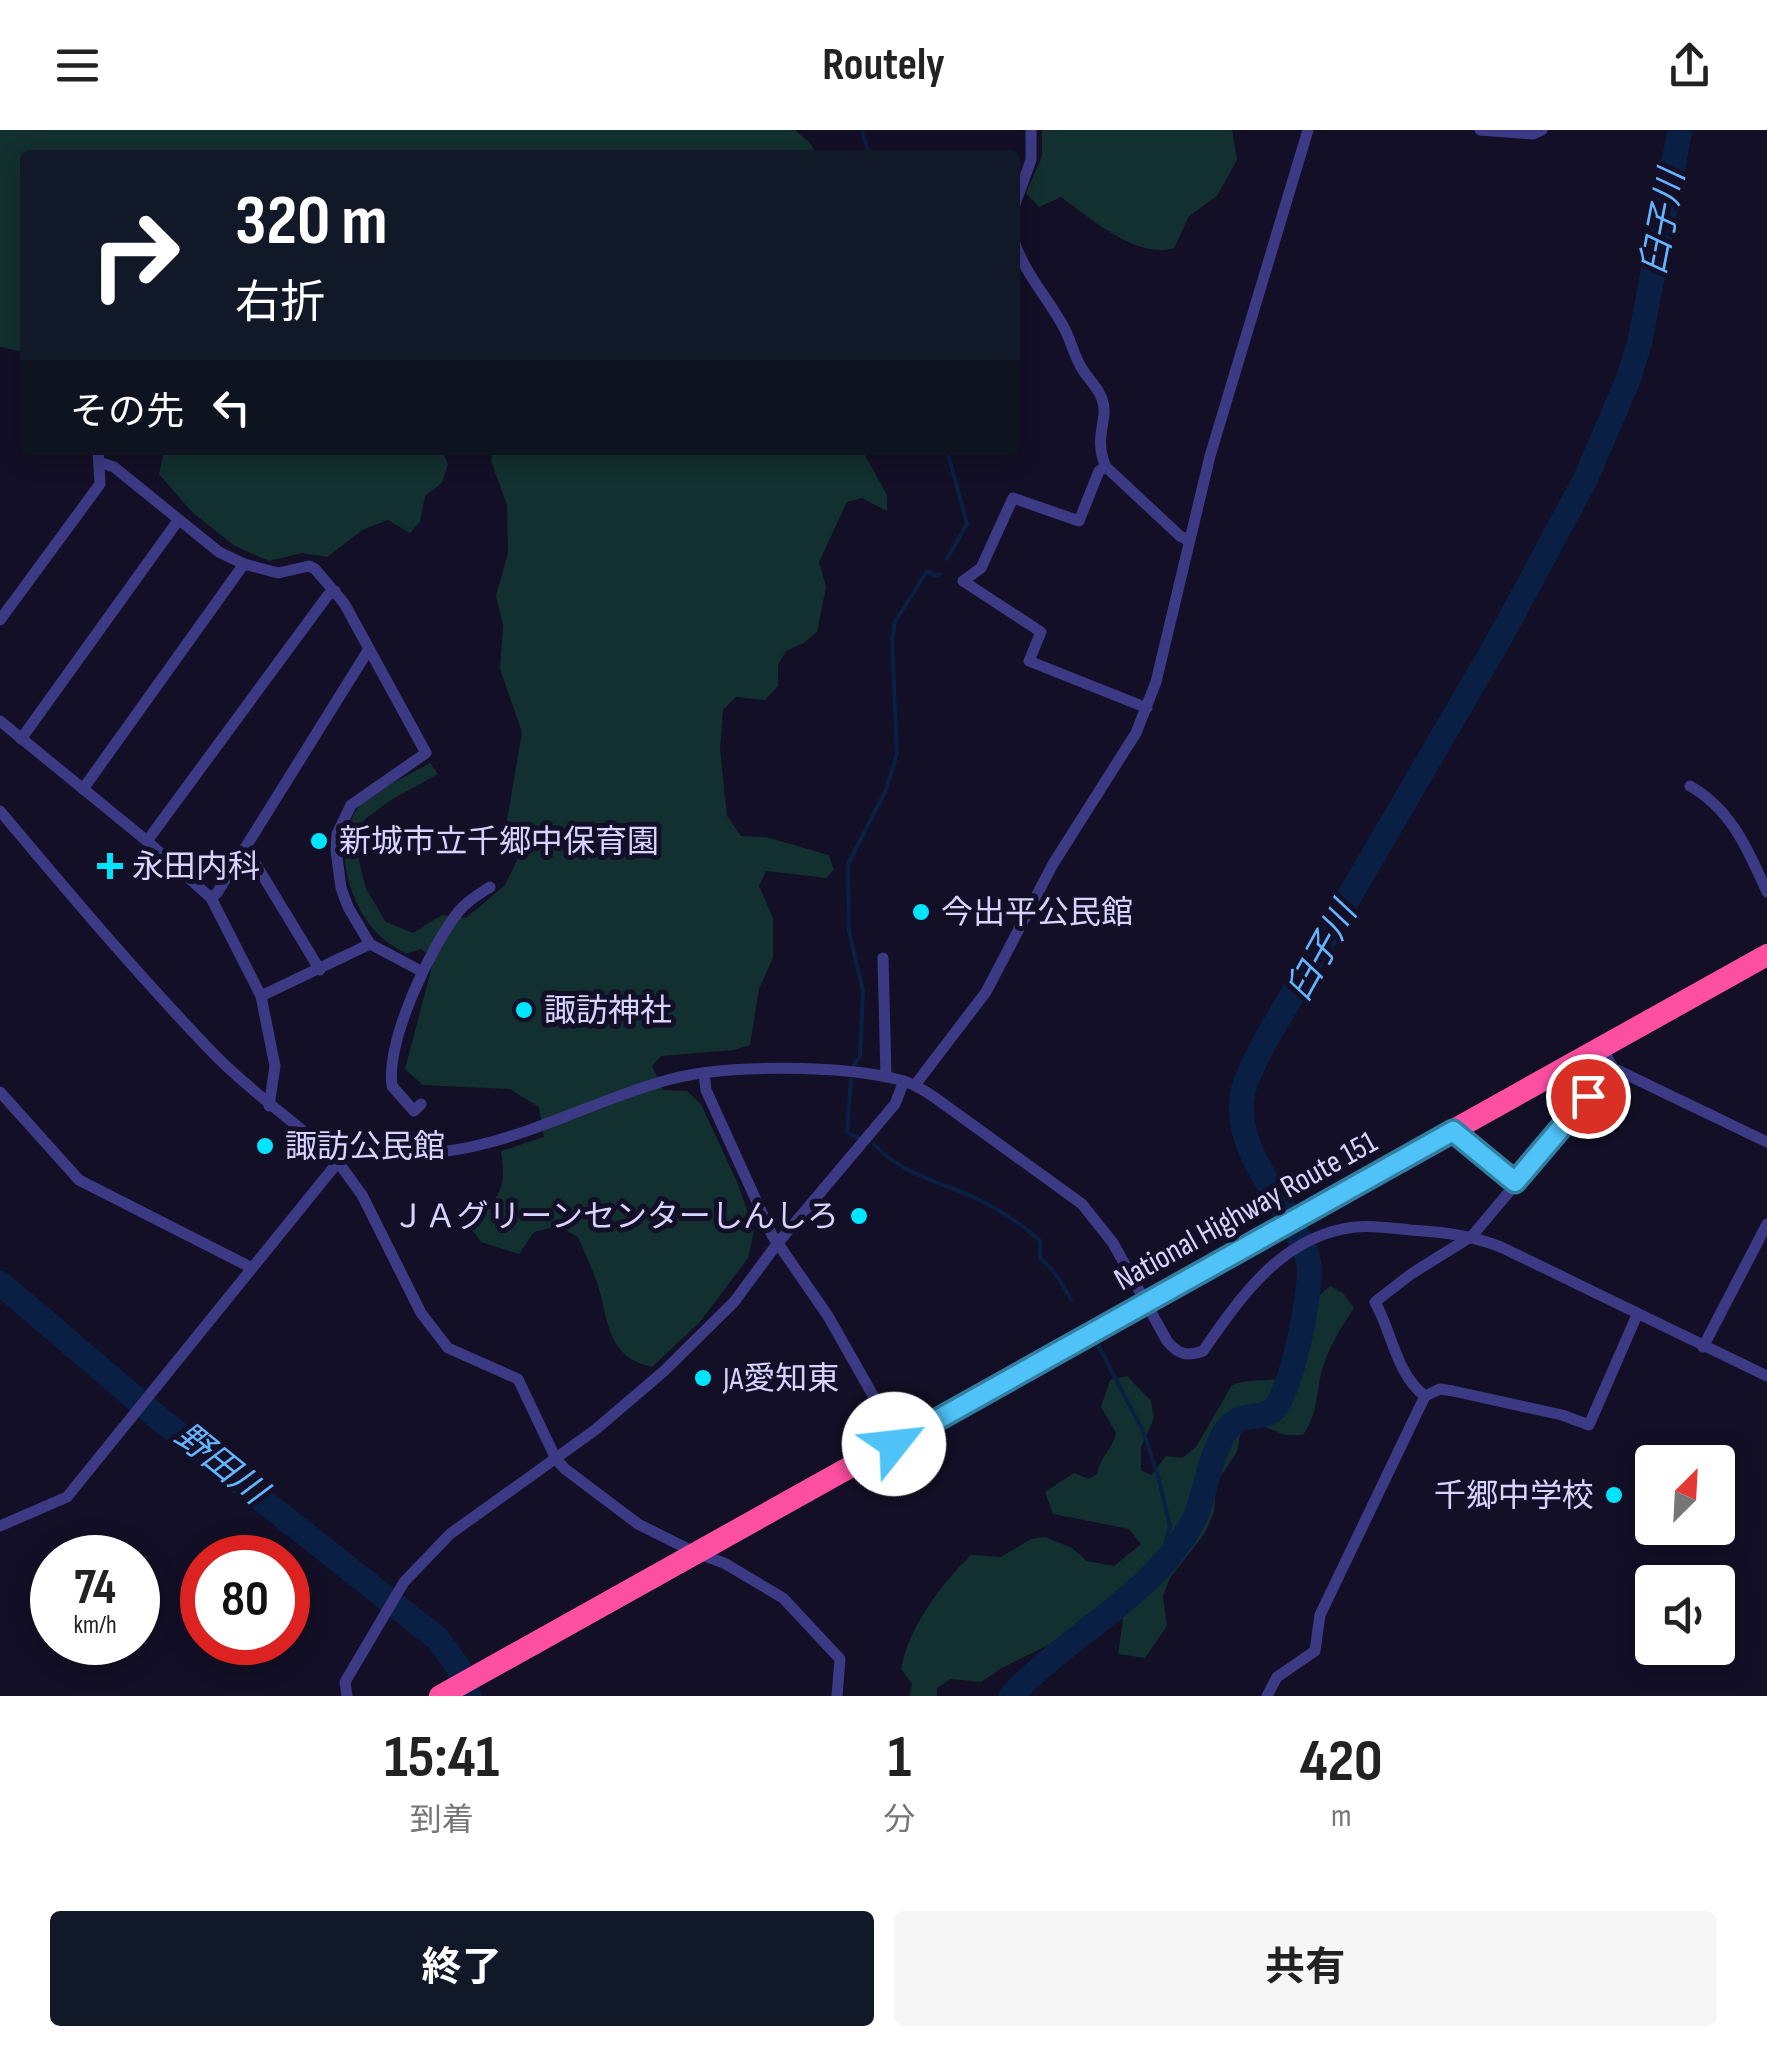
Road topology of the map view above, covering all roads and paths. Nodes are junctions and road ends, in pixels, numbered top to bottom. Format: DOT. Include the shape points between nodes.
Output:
graph roads {
  1 [pos="1032,130"];
  2 [pos="1308,130"];
  3 [pos="1480,130"];
  4 [pos="1542,130"];
  5 [pos="1020,190"];
  6 [pos="1020,257"];
  7 [pos="98,456"];
  8 [pos="1106,466"];
  9 [pos="177,522"];
  10 [pos="1188,540"];
  11 [pos="244,564"];
  12 [pos="335,590"];
  13 [pos="0,620"];
  14 [pos="368,648"];
  15 [pos="1147,708"];
  16 [pos="0,721"];
  17 [pos="20,739"];
  18 [pos="1690,786"];
  19 [pos="83,789"];
  20 [pos="0,811"];
  21 [pos="148,841"];
  22 [pos="244,850"];
  23 [pos="490,886"];
  24 [pos="1767,892"];
  25 [pos="211,898"];
  26 [pos="370,944"];
  27 [pos="1767,955"];
  28 [pos="883,958"];
  29 [pos="320,970"];
  30 [pos="421,971"];
  31 [pos="261,996"];
  32 [pos="1607,1058"];
  33 [pos="704,1073"];
  34 [pos="886,1077"];
  35 [pos="909,1083"];
  36 [pos="0,1092"];
  37 [pos="421,1104"];
  38 [pos="269,1106"];
  39 [pos="1453,1131"];
  40 [pos="1767,1142"];
  41 [pos="338,1162"];
  42 [pos="1515,1182"];
  43 [pos="1767,1224"];
  44 [pos="1472,1236"];
  45 [pos="777,1244"];
  46 [pos="252,1268"];
  47 [pos="1145,1303"];
  48 [pos="1637,1315"];
  49 [pos="1703,1347"];
  50 [pos="1767,1376"];
  51 [pos="1425,1396"];
  52 [pos="556,1458"];
  53 [pos="863,1462"];
  54 [pos="0,1526"];
  55 [pos="694,1552"];
  56 [pos="347,1696"];
  57 [pos="440,1696"];
  58 [pos="837,1696"];
  59 [pos="1267,1696"];
  1 -- 5 [label="street"];
  2 -- 10 [label="street"];
  3 -- 4 [label="street"];
  6 -- 8 [label="street" via="1102,396 1098,436"];
  7 -- 9 [label="street"];
  7 -- 13 [label="street" via="100,484"];
  8 -- 10 [label="street"];
  8 -- 15 [label="street" via="1079,521 1012,498 981,568 963,581 1041,632 1029,661"];
  9 -- 11 [label="street"];
  9 -- 17 [label="street"];
  10 -- 15 [label="street"];
  11 -- 12 [label="street" via="284,573 309,566"];
  11 -- 19 [label="street"];
  12 -- 14 [label="street"];
  12 -- 21 [label="street"];
  14 -- 22 [label="street"];
  14 -- 26 [label="street" via="426,753 351,804 338,834 341,888"];
  15 -- 35 [label="street" via="986,992"];
  16 -- 17 [label="street"];
  17 -- 19 [label="street"];
  18 -- 24 [label="street" via="1741,833"];
  19 -- 21 [label="street"];
  20 -- 38 [label="street" via="213,1053"];
  21 -- 25 [label="street"];
  22 -- 25 [label="street"];
  22 -- 29 [label="street"];
  23 -- 30 [label="street" via="458,912"];
  25 -- 31 [label="street"];
  26 -- 29 [label="street"];
  26 -- 30 [label="street"];
  27 -- 32 [label="highway, National Highway Route 151"];
  28 -- 34 [label="street"];
  29 -- 31 [label="street"];
  30 -- 37 [label="street" via="390,1079 414,1112"];
  31 -- 38 [label="street" via="275,1066"];
  32 -- 39 [label="highway, National Highway Route 151"];
  32 -- 40 [label="street"];
  32 -- 42 [label="street"];
  33 -- 34 [label="street" via="796,1070"];
  33 -- 41 [label="street" via="479,1146"];
  33 -- 45 [label="street"];
  34 -- 35 [label="street"];
  35 -- 45 [label="street"];
  35 -- 47 [label="street" via="1082,1204"];
  36 -- 46 [label="street" via="79,1180"];
  38 -- 41 [label="street"];
  39 -- 42 [label="street"];
  39 -- 47 [label="highway, National Highway Route 151"];
  41 -- 46 [label="street"];
  41 -- 52 [label="street" via="362,1195 421,1313 448,1348 518,1379"];
  42 -- 44 [label="street"];
  43 -- 49 [label="street"];
  44 -- 47 [label="street" via="1355,1227 1317,1238 1282,1255 1203,1351 1191,1356 1166,1341"];
  44 -- 48 [label="street"];
  44 -- 51 [label="street" via="1375,1302 1397,1357"];
  45 -- 52 [label="street" via="734,1302 663,1372"];
  45 -- 53 [label="street" via="875,1399 863,1418"];
  46 -- 54 [label="street" via="67,1497"];
  47 -- 53 [label="highway, National Highway Route 151"];
  48 -- 49 [label="street"];
  48 -- 51 [label="street" via="1589,1424 1453,1391"];
  49 -- 50 [label="street"];
  51 -- 59 [label="street" via="1320,1614 1315,1651 1277,1677"];
  52 -- 55 [label="street" via="638,1524"];
  52 -- 56 [label="street" via="450,1534 398,1589 346,1682"];
  53 -- 55 [label="highway, National Highway Route 151"];
  55 -- 57 [label="highway, National Highway Route 151"];
  55 -- 58 [label="street" via="783,1598 840,1659"];
}
